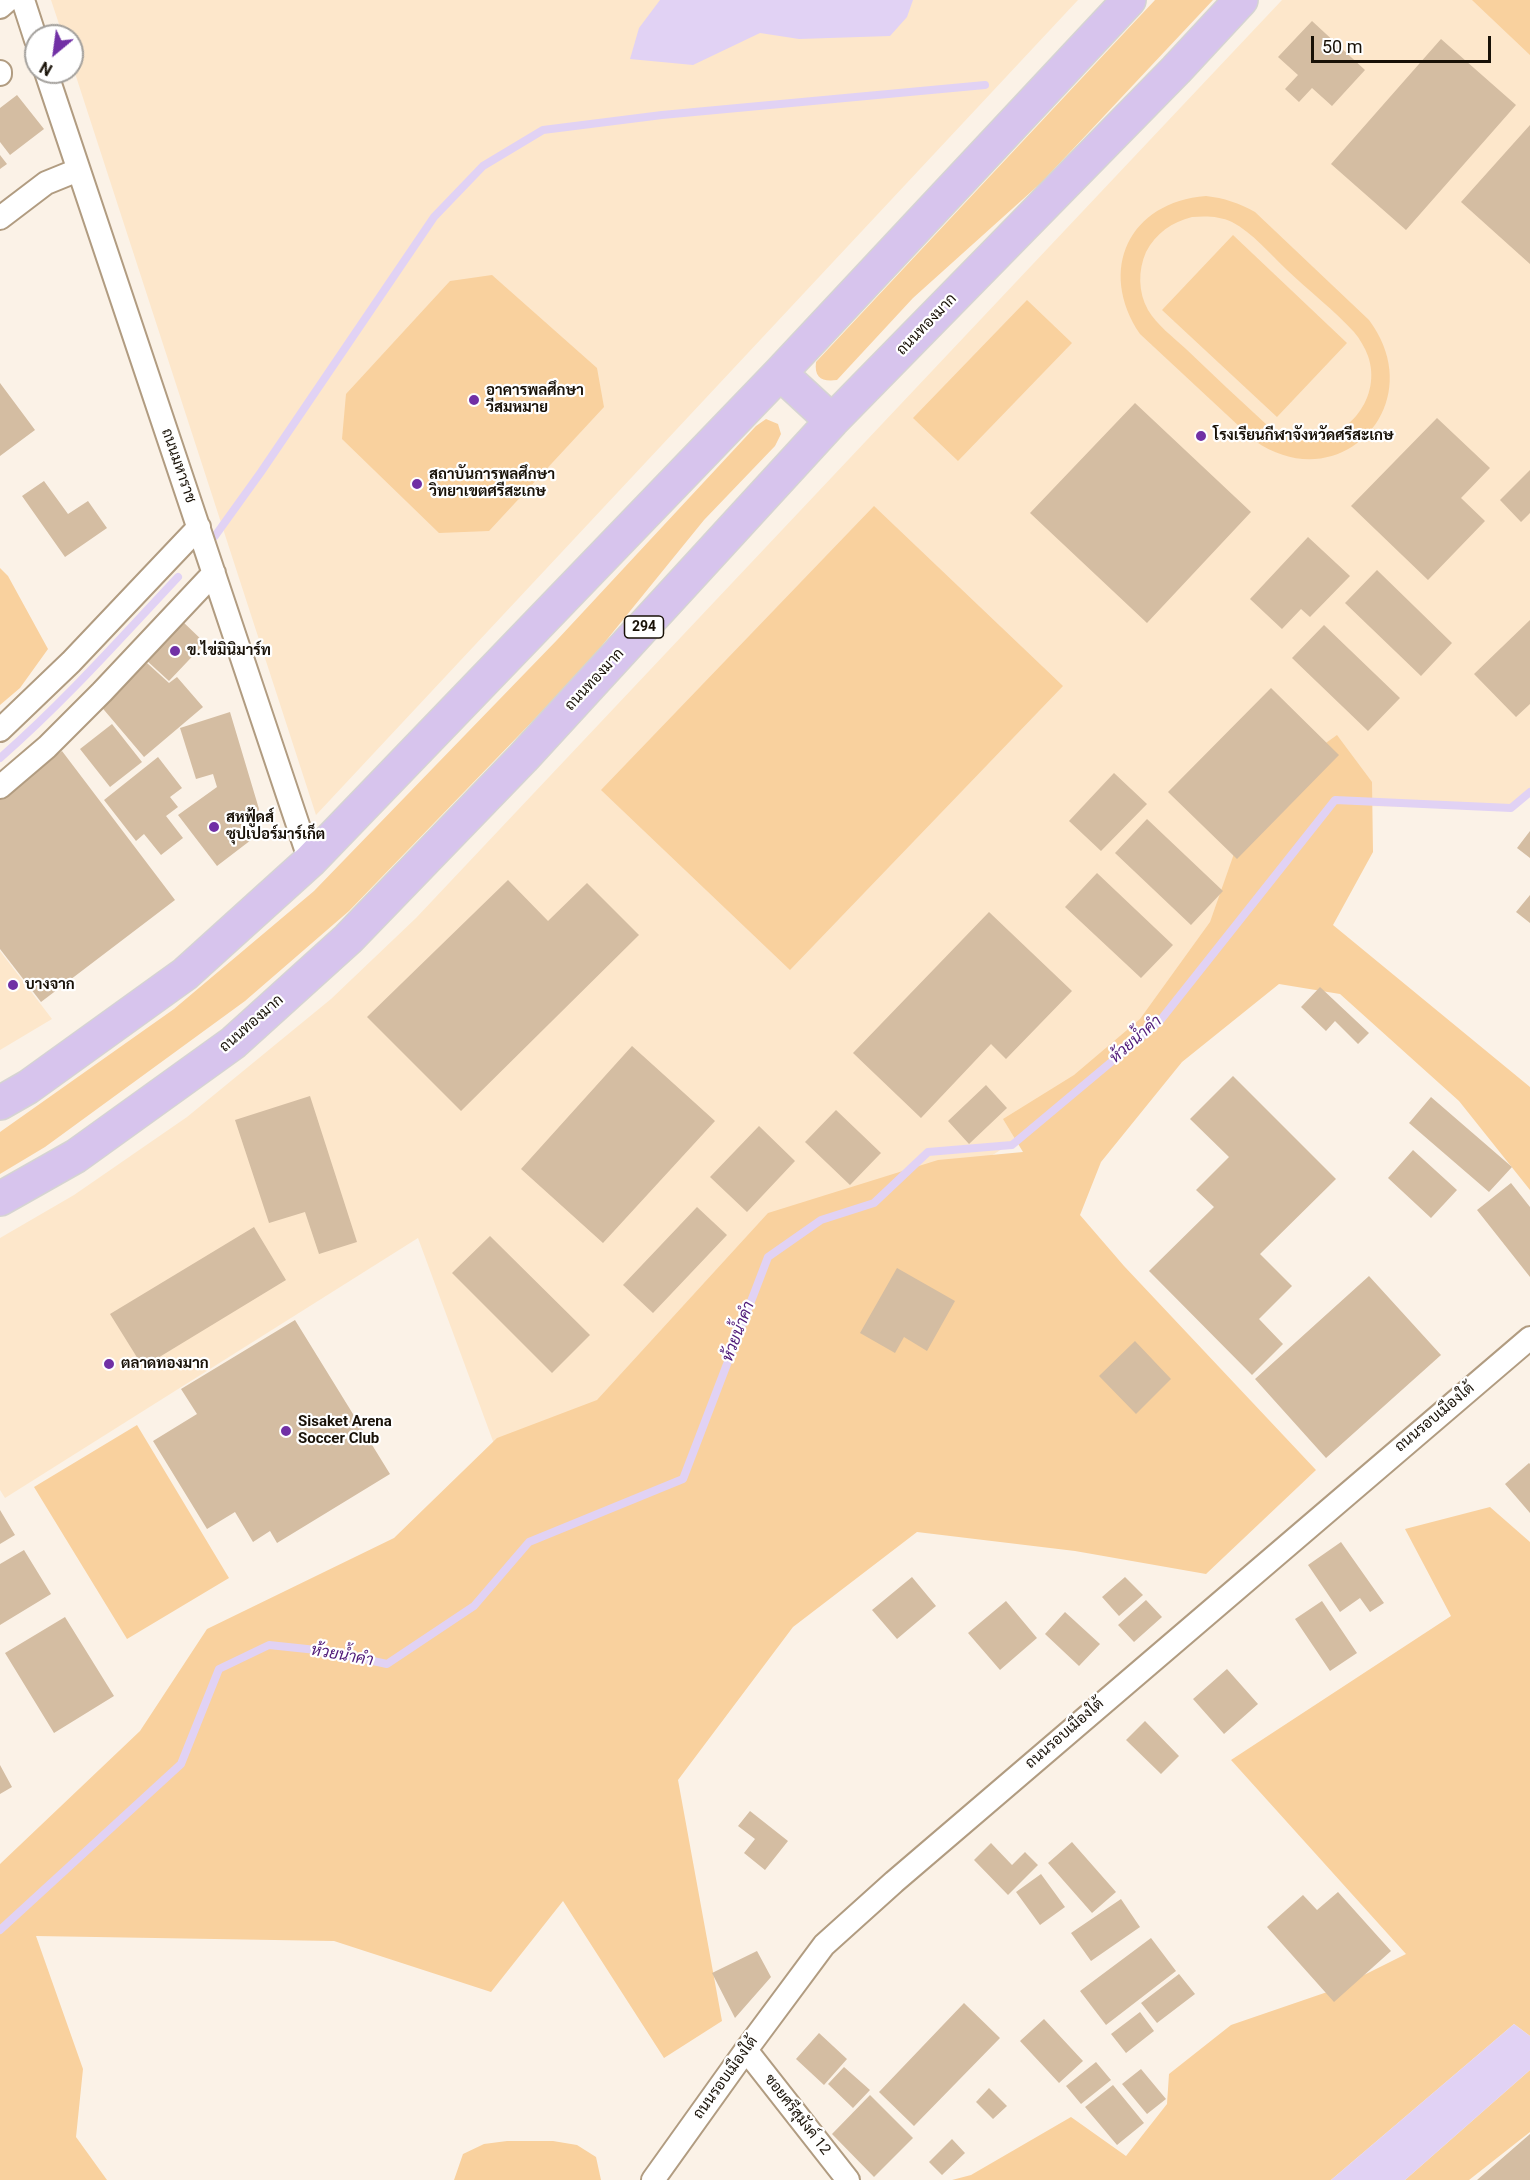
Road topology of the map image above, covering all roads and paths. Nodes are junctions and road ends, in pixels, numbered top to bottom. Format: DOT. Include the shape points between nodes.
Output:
graph roads {
  1 [pos="8,0"];
  2 [pos="23,0"];
  3 [pos="1129,0"];
  4 [pos="1241,0"];
  5 [pos="0,7"];
  6 [pos="31,24"];
  7 [pos="50,84"];
  8 [pos="78,170"];
  9 [pos="0,218"];
  10 [pos="780,374"];
  11 [pos="832,421"];
  12 [pos="199,527"];
  13 [pos="214,573"];
  14 [pos="0,730"];
  15 [pos="0,787"];
  16 [pos="310,861"];
  17 [pos="0,1103"];
  18 [pos="0,1200"];
  19 [pos="1530,1338"];
  20 [pos="746,2050"];
  21 [pos="653,2180"];
  22 [pos="848,2180"];
  1 -- 5 [label="street"];
  2 -- 6 [label="street"];
  3 -- 10 [label="main road"];
  4 -- 11 [label="main road, ถนนทองมาก / 294"];
  7 -- 8 [label="street, ถนนมหาราช"];
  8 -- 9 [label="street" via="46,183"];
  8 -- 12 [label="street, ถนนมหาราช"];
  10 -- 11 [label="main road"];
  10 -- 16 [label="main road"];
  11 -- 18 [label="main road, ถนนทองมาก / 294" via="523,758 348,939 233,1043 76,1156"];
  12 -- 13 [label="street, ถนนมหาราช"];
  12 -- 14 [label="street" via="71,662"];
  13 -- 15 [label="street" via="87,708"];
  13 -- 16 [label="street, ถนนมหาราช"];
  16 -- 17 [label="main road" via="185,974"];
  19 -- 20 [label="street, ถนนรอบเมืองใต้" via="894,1882 825,1946"];
  20 -- 21 [label="street, ถนนรอบเมืองใต้"];
  20 -- 22 [label="street, ซอยศรีสุมังค์ 12"];
}
